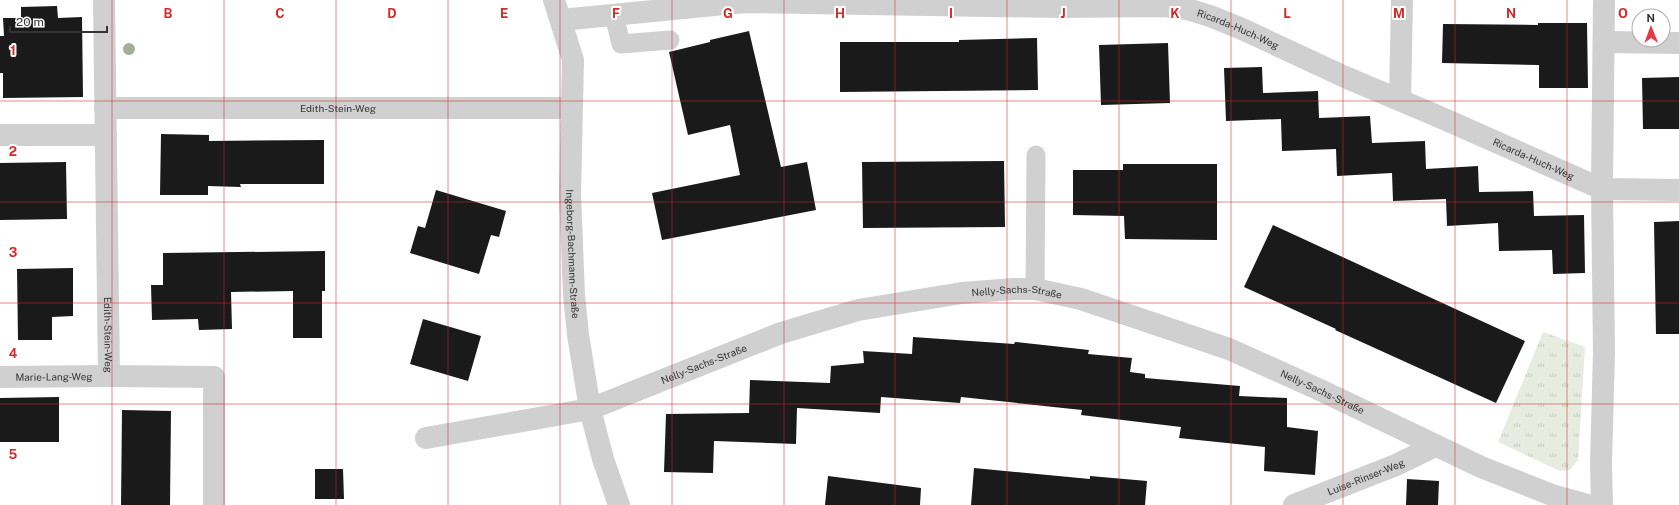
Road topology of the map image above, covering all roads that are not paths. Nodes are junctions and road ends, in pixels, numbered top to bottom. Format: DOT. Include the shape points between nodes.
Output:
graph roads {
  1 [pos="104,0"];
  2 [pos="1402,0"];
  3 [pos="1604,0"];
  4 [pos="558,10"];
  5 [pos="614,15"];
  6 [pos="670,40"];
  7 [pos="1605,42"];
  8 [pos="1679,43"];
  9 [pos="1400,100"];
  10 [pos="105,108"];
  11 [pos="571,108"];
  12 [pos="0,135"];
  13 [pos="106,135"];
  14 [pos="1036,155"];
  15 [pos="1602,189"];
  16 [pos="1679,190"];
  17 [pos="1035,289"];
  18 [pos="109,376"];
  19 [pos="0,377"];
  20 [pos="590,409"];
  21 [pos="426,438"];
  22 [pos="1435,446"];
  23 [pos="214,505"];
  24 [pos="619,505"];
  25 [pos="1294,505"];
  26 [pos="1588,505"];
  27 [pos="1602,505"];
  1 -- 10 [label="street, Edith-Stein-Weg"];
  2 -- 9 [label="street"];
  3 -- 7 [label="street"];
  4 -- 5 [label="street, Ricarda-Huch-Weg"];
  4 -- 11 [label="street, Ingeborg-Bachmann-Straße" via="573,60"];
  5 -- 6 [label="lane" via="621,44"];
  5 -- 9 [label="street, Ricarda-Huch-Weg" via="745,2 1057,7 1164,6 1210,16"];
  7 -- 8 [label="street"];
  7 -- 15 [label="street"];
  9 -- 15 [label="street, Ricarda-Huch-Weg"];
  10 -- 11 [label="street, Edith-Stein-Weg"];
  10 -- 13 [label="street, Edith-Stein-Weg"];
  11 -- 20 [label="street, Ingeborg-Bachmann-Straße" via="570,194 574,295"];
  12 -- 13 [label="street"];
  13 -- 18 [label="street, Edith-Stein-Weg"];
  14 -- 17 [label="lane"];
  15 -- 16 [label="street, Ricarda-Huch-Weg"];
  15 -- 27 [label="street"];
  17 -- 20 [label="street, Nelly-Sachs-Straße" via="962,293 858,310 781,332"];
  17 -- 22 [label="street, Nelly-Sachs-Straße" via="1081,299 1229,350 1318,389"];
  18 -- 19 [label="street, Marie-Lang-Weg"];
  18 -- 23 [label="street, Edith-Stein-Weg" via="214,377"];
  20 -- 21 [label="street, Nelly-Sachs-Straße"];
  20 -- 24 [label="street, Ingeborg-Bachmann-Straße" via="603,459"];
  22 -- 25 [label="street, Luise-Rinser-Weg" via="1396,465"];
  22 -- 26 [label="street, Nelly-Sachs-Straße" via="1518,482"];
}
